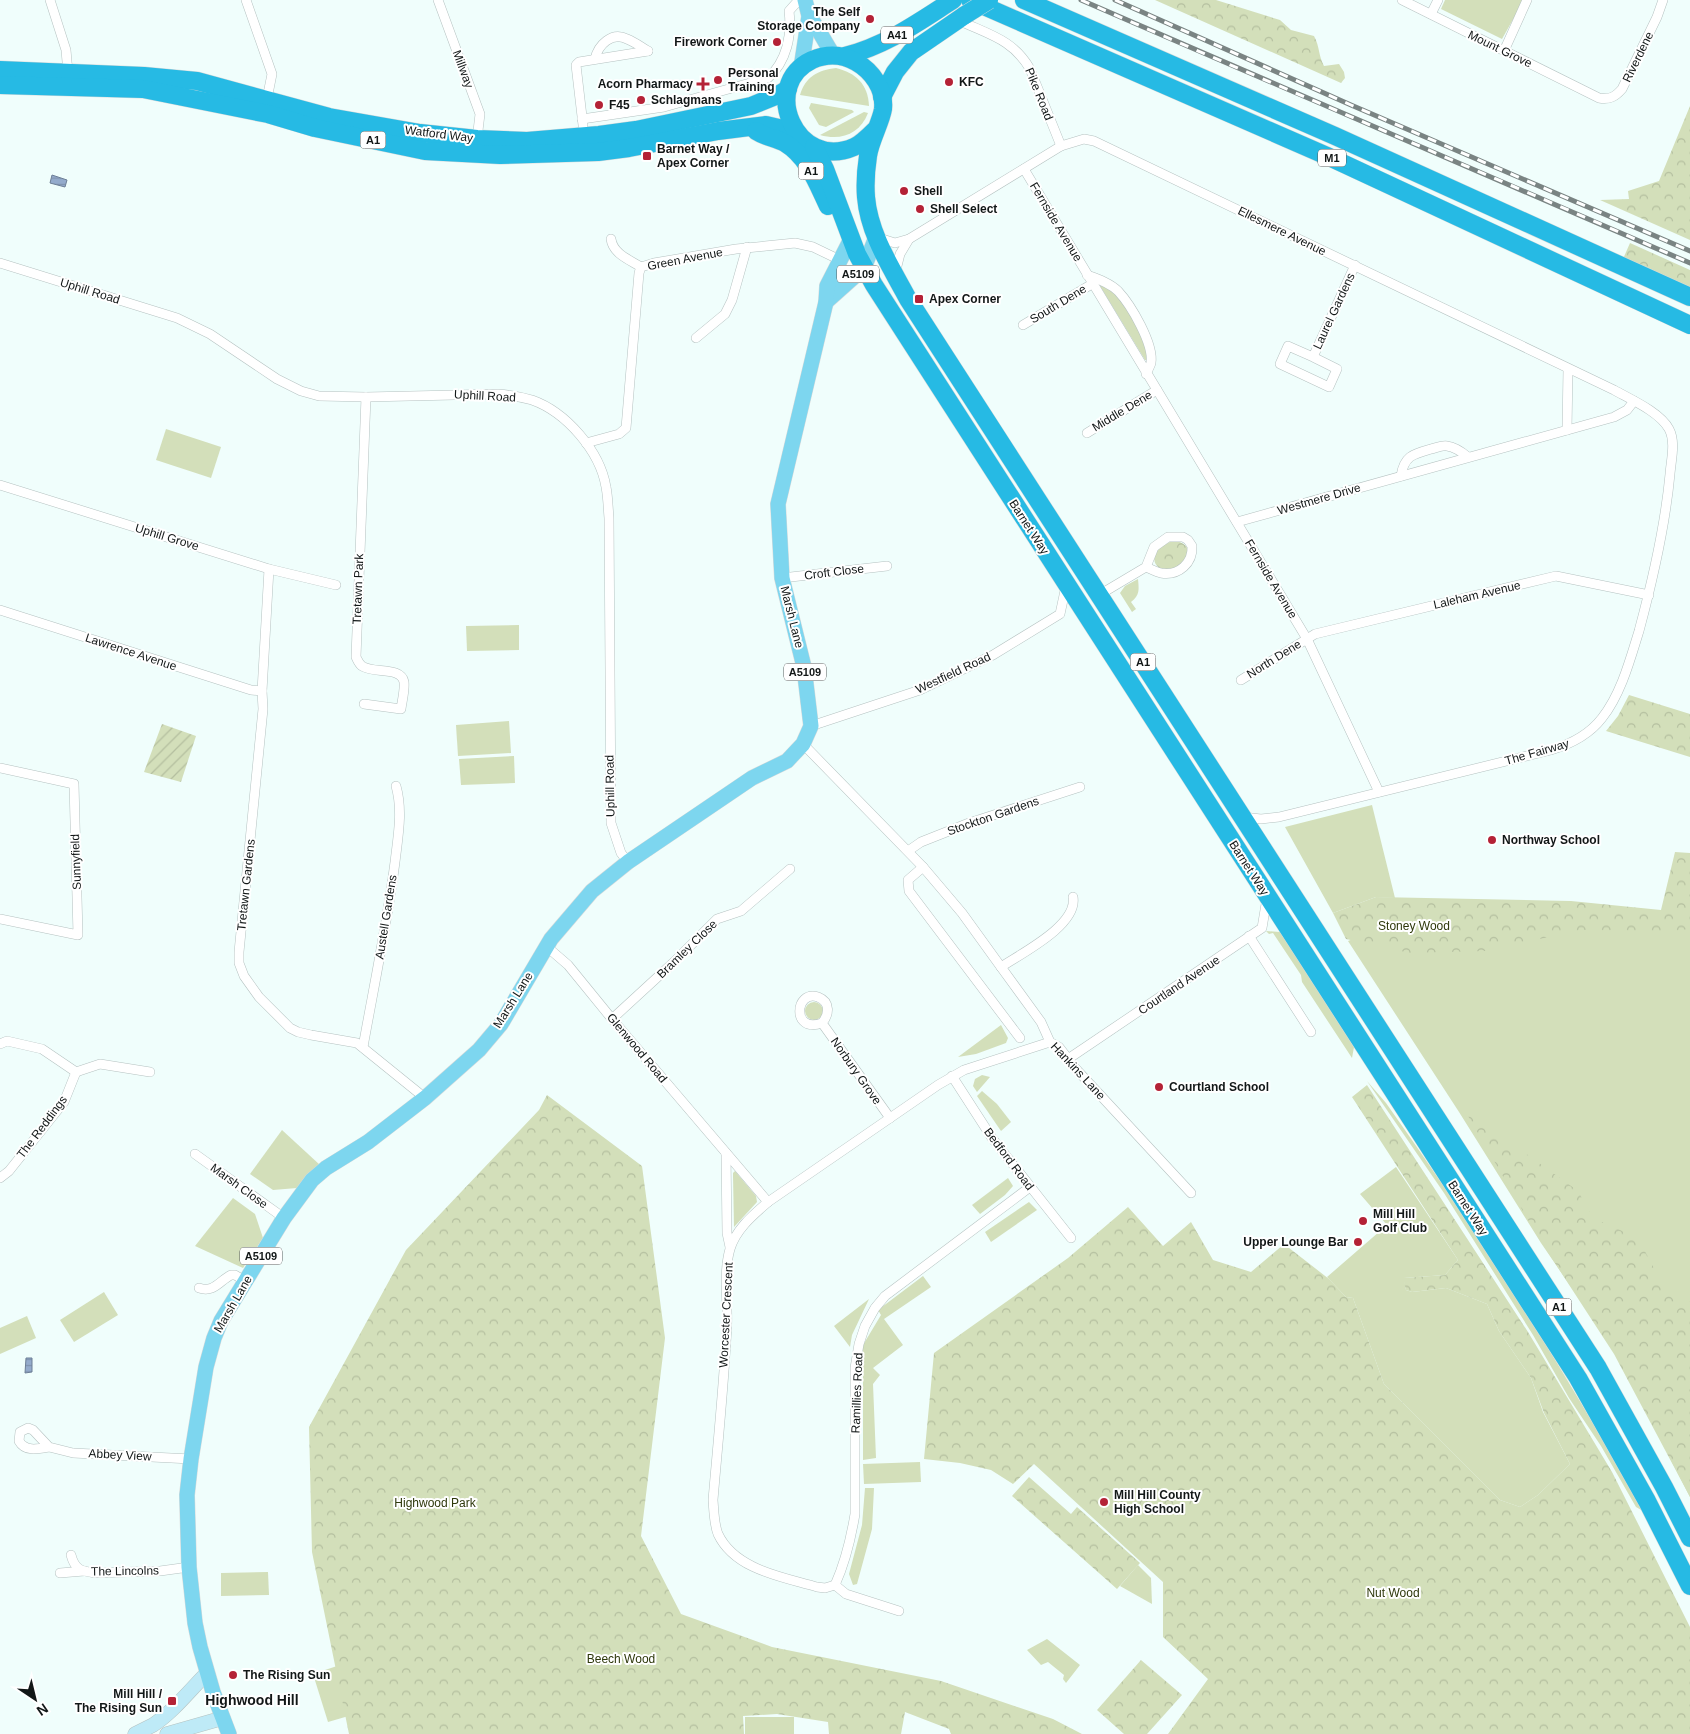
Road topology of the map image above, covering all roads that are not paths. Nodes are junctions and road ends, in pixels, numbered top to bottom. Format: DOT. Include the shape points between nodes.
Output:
graph roads {
  1 [pos="50,0"];
  2 [pos="246,0"];
  3 [pos="438,0"];
  4 [pos="805,0"];
  5 [pos="989,0"];
  6 [pos="1024,0"];
  7 [pos="1402,0"];
  8 [pos="1438,0"];
  9 [pos="1527,0"];
  10 [pos="1664,0"];
  11 [pos="948,3"];
  12 [pos="964,12"];
  13 [pos="1431,14"];
  14 [pos="809,16"];
  15 [pos="1504,51"];
  16 [pos="840,56"];
  17 [pos="595,59"];
  18 [pos="801,68"];
  19 [pos="0,70"];
  20 [pos="68,73"];
  21 [pos="0,85"];
  22 [pos="788,89"];
  23 [pos="882,96"];
  24 [pos="1599,98"];
  25 [pos="267,99"];
  26 [pos="749,127"];
  27 [pos="584,128"];
  28 [pos="875,130"];
  29 [pos="796,132"];
  30 [pos="477,140"];
  31 [pos="1061,146"];
  32 [pos="814,147"];
  33 [pos="1024,169"];
  34 [pos="876,237"];
  35 [pos="611,239"];
  36 [pos="851,239"];
  37 [pos="909,239"];
  38 [pos="747,248"];
  39 [pos="840,260"];
  40 [pos="0,263"];
  41 [pos="1355,265"];
  42 [pos="641,267"];
  43 [pos="864,268"];
  44 [pos="895,275"];
  45 [pos="1090,279"];
  46 [pos="1690,297"];
  47 [pos="826,302"];
  48 [pos="1023,325"];
  49 [pos="1690,325"];
  50 [pos="696,338"];
  51 [pos="1313,357"];
  52 [pos="1568,369"];
  53 [pos="1146,374"];
  54 [pos="1157,390"];
  55 [pos="366,397"];
  56 [pos="1634,401"];
  57 [pos="1660,417"];
  58 [pos="1567,430"];
  59 [pos="1087,433"];
  60 [pos="586,443"];
  61 [pos="1468,457"];
  62 [pos="1401,476"];
  63 [pos="0,485"];
  64 [pos="1237,522"];
  65 [pos="887,566"];
  66 [pos="1146,567"];
  67 [pos="269,568"];
  68 [pos="782,578"];
  69 [pos="336,585"];
  70 [pos="1066,586"];
  71 [pos="1099,594"];
  72 [pos="1649,595"];
  73 [pos="0,610"];
  74 [pos="1306,639"];
  75 [pos="1241,680"];
  76 [pos="262,691"];
  77 [pos="364,704"];
  78 [pos="811,726"];
  79 [pos="803,744"];
  80 [pos="0,768"];
  81 [pos="396,786"];
  82 [pos="1080,787"];
  83 [pos="1379,792"];
  84 [pos="1243,817"];
  85 [pos="908,851"];
  86 [pos="628,862"];
  87 [pos="923,867"];
  88 [pos="790,869"];
  89 [pos="1267,896"];
  90 [pos="1073,897"];
  91 [pos="0,920"];
  92 [pos="1250,936"];
  93 [pos="546,946"];
  94 [pos="1001,967"];
  95 [pos="612,1019"];
  96 [pos="822,1024"];
  97 [pos="1311,1032"];
  98 [pos="1020,1038"];
  99 [pos="1050,1042"];
  100 [pos="0,1044"];
  101 [pos="363,1047"];
  102 [pos="1068,1059"];
  103 [pos="76,1072"];
  104 [pos="150,1072"];
  105 [pos="952,1076"];
  106 [pos="425,1098"];
  107 [pos="890,1118"];
  108 [pos="726,1153"];
  109 [pos="195,1154"];
  110 [pos="0,1178"];
  111 [pos="1030,1187"];
  112 [pos="1191,1193"];
  113 [pos="768,1202"];
  114 [pos="284,1218"];
  115 [pos="1071,1238"];
  116 [pos="730,1247"];
  117 [pos="245,1281"];
  118 [pos="199,1288"];
  119 [pos="49,1447"];
  120 [pos="191,1459"];
  121 [pos="1690,1538"];
  122 [pos="72,1555"];
  123 [pos="188,1567"];
  124 [pos="84,1571"];
  125 [pos="60,1573"];
  126 [pos="835,1586"];
  127 [pos="1690,1586"];
  128 [pos="899,1611"];
  129 [pos="207,1673"];
  130 [pos="212,1692"];
  131 [pos="188,1694"];
  132 [pos="223,1718"];
  133 [pos="135,1734"];
  134 [pos="167,1734"];
  135 [pos="230,1734"];
  1 -- 20 [label="street" via="66,50"];
  2 -- 25 [label="street" via="272,74"];
  3 -- 30 [label="street, Millway" via="480,114"];
  4 -- 14 [label="main road"];
  4 -- 27 [label="street" via="797,2 789,11 791,28 787,48 768,78"];
  5 -- 12 [label="highway, A41, bridge"];
  6 -- 46 [label="highway, M1"];
  7 -- 13 [label="street, Mount Grove"];
  8 -- 13 [label="street"];
  9 -- 15 [label="street"];
  10 -- 24 [label="street, Riverdene" via="1622,89 1612,98"];
  11 -- 16 [label="highway, A41" via="878,46"];
  12 -- 23 [label="highway, A41" via="911,52"];
  12 -- 31 [label="street, Pike Road" via="1023,57"];
  12 -- 49 [label="highway, M1" via="1336,160"];
  13 -- 15 [label="street, Mount Grove"];
  14 -- 16 [label="main road" via="826,44"];
  14 -- 18 [label="main road"];
  15 -- 24 [label="street, Mount Grove"];
  16 -- 18 [label="highway" via="824,56"];
  16 -- 23 [label="highway" via="863,66 873,76"];
  17 -- 17 [label="street" via="602,44 618,37 648,51"];
  17 -- 27 [label="street" via="576,65"];
  18 -- 22 [label="highway"];
  19 -- 20 [label="highway, Watford Way / A1"];
  20 -- 25 [label="highway, Watford Way / A1" via="197,81"];
  21 -- 26 [label="highway, Watford Way / A1" via="143,89 426,151 491,155 598,152"];
  22 -- 27 [label="highway, Watford Way / A1" via="751,106 636,130"];
  22 -- 29 [label="highway" via="786,103"];
  23 -- 28 [label="highway" via="882,110"];
  25 -- 30 [label="highway, Watford Way / A1" via="329,117"];
  26 -- 29 [label="highway, A1" via="766,125"];
  26 -- 36 [label="highway, A1" via="794,149 811,170 838,228"];
  27 -- 30 [label="highway, Watford Way / A1" via="527,141"];
  28 -- 32 [label="highway" via="855,147 835,151"];
  28 -- 34 [label="highway, Barnet Way / A1" via="868,155 866,197"];
  29 -- 32 [label="highway"];
  31 -- 33 [label="street, Ellesmere Avenue"];
  31 -- 41 [label="street, Ellesmere Avenue" via="1084,139 1094,141"];
  32 -- 36 [label="highway, Barnet Way / A1"];
  33 -- 37 [label="street, Ellesmere Avenue"];
  33 -- 45 [label="street, Fernside Avenue"];
  34 -- 37 [label="street" via="895,242"];
  34 -- 43 [label="main road, A5109"];
  34 -- 44 [label="highway, Barnet Way / A1"];
  35 -- 42 [label="street" via="616,252"];
  36 -- 39 [label="main road, Marsh Lane / A5109"];
  36 -- 43 [label="highway, Barnet Way / A1"];
  37 -- 44 [label="street" via="900,254"];
  38 -- 39 [label="street, Green Avenue" via="795,244 813,247"];
  38 -- 42 [label="street, Green Avenue"];
  38 -- 50 [label="street" via="725,314"];
  39 -- 47 [label="main road, Marsh Lane / A5109" via="827,286"];
  40 -- 55 [label="street, Uphill Road" via="177,318 210,334 277,379 301,391 325,397"];
  41 -- 51 [label="street, Laurel Gardens"];
  41 -- 52 [label="street, Ellesmere Avenue"];
  42 -- 60 [label="street, Green Avenue" via="626,428 619,434"];
  43 -- 47 [label="main road, A5109"];
  43 -- 70 [label="highway, Barnet Way / A1"];
  44 -- 71 [label="highway, Barnet Way / A1"];
  45 -- 48 [label="street, South Dene"];
  45 -- 53 [label="street, Fernside Avenue"];
  45 -- 53 [label="street, Fernside Avenue" via="1111,285 1131,310 1150,349 1151,362"];
  47 -- 68 [label="main road, Marsh Lane / A5109" via="778,504"];
  51 -- 51 [label="street, Laurel Gardens" via="1337,369 1329,387 1280,364 1288,346"];
  52 -- 56 [label="street, Ellesmere Avenue"];
  52 -- 58 [label="street"];
  53 -- 54 [label="street, Fernside Avenue"];
  54 -- 59 [label="street, Middle Dene"];
  54 -- 64 [label="street, Fernside Avenue"];
  55 -- 60 [label="street, Uphill Road" via="517,396 546,407 568,423"];
  55 -- 77 [label="street, Tretawn Park" via="356,657 368,670 396,672 404,681 401,709"];
  56 -- 57 [label="street, Ellesmere Avenue"];
  56 -- 58 [label="street, Westmere Drive" via="1622,414"];
  57 -- 72 [label="street, The Fairway" via="1670,430 1672,447 1659,551"];
  58 -- 61 [label="street, Westmere Drive"];
  60 -- 86 [label="street, Uphill Road" via="600,466 606,486 609,518 611,823 621,853"];
  61 -- 62 [label="street, Westmere Drive"];
  61 -- 62 [label="street" via="1449,446 1416,453 1402,466"];
  62 -- 64 [label="street, Westmere Drive"];
  63 -- 67 [label="street, Uphill Grove"];
  64 -- 74 [label="street, Fernside Avenue"];
  65 -- 68 [label="street, Croft Close"];
  66 -- 66 [label="street" via="1154,547 1168,537 1183,537 1192,546 1191,560 1176,571 1161,573"];
  66 -- 71 [label="street"];
  67 -- 69 [label="street, Uphill Grove"];
  67 -- 76 [label="street, Tretawn Gardens"];
  68 -- 78 [label="main road, Marsh Lane / A5109" via="804,666"];
  70 -- 78 [label="street, Westfield Road" via="1060,614 993,655 920,690"];
  70 -- 89 [label="highway, Barnet Way / A1"];
  71 -- 84 [label="highway, Barnet Way / A1"];
  72 -- 74 [label="street, Laleham Avenue" via="1556,576 1334,629"];
  72 -- 83 [label="street, The Fairway" via="1633,652 1611,704 1597,724 1579,739 1551,750"];
  73 -- 76 [label="street, Lawrence Avenue"];
  74 -- 75 [label="street, North Dene"];
  74 -- 83 [label="street, Fernside Avenue"];
  76 -- 101 [label="street, Tretawn Gardens" via="263,709 239,963 259,997 290,1028"];
  78 -- 79 [label="main road, Marsh Lane / A5109"];
  79 -- 85 [label="street, Hankins Lane"];
  79 -- 86 [label="main road, Marsh Lane / A5109" via="787,761 752,778"];
  80 -- 91 [label="street, Sunnyfield" via="74,784 78,935"];
  81 -- 101 [label="street, Austell Gardens" via="400,817 391,894"];
  82 -- 85 [label="street, Stockton Gardens" via="953,829"];
  83 -- 84 [label="street, The Fairway" via="1279,817"];
  84 -- 121 [label="highway, Barnet Way / A1" via="1598,1368"];
  85 -- 87 [label="street, Hankins Lane"];
  86 -- 93 [label="main road, Marsh Lane / A5109" via="592,891"];
  87 -- 94 [label="street, Hankins Lane"];
  87 -- 98 [label="street" via="908,880 909,890"];
  88 -- 95 [label="street, Bramley Close" via="745,908 717,919"];
  89 -- 92 [label="street, Courtland Avenue" via="1262,928"];
  89 -- 127 [label="highway, Barnet Way / A1" via="1578,1378"];
  90 -- 94 [label="street" via="1072,910 1054,932"];
  92 -- 97 [label="street"];
  92 -- 102 [label="street, Courtland Avenue"];
  93 -- 95 [label="street, Glenwood Road" via="568,964"];
  93 -- 106 [label="main road, Marsh Lane / A5109" via="501,1024 479,1050"];
  94 -- 99 [label="street, Hankins Lane" via="1041,1022"];
  95 -- 108 [label="street, Glenwood Road"];
  96 -- 107 [label="street, Norbury Grove"];
  99 -- 102 [label="street, Hankins Lane" via="1059,1047"];
  99 -- 105 [label="street, Worcester Crescent"];
  100 -- 103 [label="street" via="7,1041 42,1049"];
  101 -- 106 [label="street, Tretawn Gardens"];
  102 -- 112 [label="street, Hankins Lane"];
  103 -- 104 [label="street" via="100,1064"];
  103 -- 110 [label="street, The Reddings" via="64,1102"];
  105 -- 107 [label="street, Worcester Crescent"];
  105 -- 111 [label="street, Bedford Road" via="992,1138"];
  106 -- 114 [label="main road, Marsh Lane / A5109" via="368,1142 326,1168 312,1180"];
  107 -- 113 [label="street, Worcester Crescent"];
  108 -- 113 [label="street, Glenwood Road"];
  108 -- 116 [label="street"];
  109 -- 114 [label="street, Marsh Close"];
  111 -- 115 [label="street, Bedford Road"];
  111 -- 126 [label="street, Ramillies Road" via="885,1296 865,1326 855,1368 855,1514"];
  113 -- 116 [label="street, Worcester Crescent" via="739,1231"];
  114 -- 117 [label="main road, Marsh Lane / A5109"];
  116 -- 126 [label="street, Worcester Crescent" via="714,1521 724,1545 752,1566 817,1587"];
  117 -- 118 [label="street" via="231,1275 214,1288"];
  117 -- 120 [label="main road, Marsh Lane / A5109" via="214,1338"];
  119 -- 120 [label="street, Abbey View" via="73,1452"];
  120 -- 123 [label="main road, Marsh Lane / A5109" via="187,1495"];
  122 -- 124 [label="street, The Lincolns" via="73,1564"];
  123 -- 124 [label="street, The Lincolns" via="130,1572"];
  123 -- 129 [label="main road, Marsh Lane / A5109" via="195,1623"];
  124 -- 125 [label="street"];
  126 -- 128 [label="street" via="846,1594"];
  129 -- 130 [label="main road, Marsh Lane / A5109"];
  129 -- 131 [label="main road"];
  130 -- 131 [label="main road"];
  130 -- 132 [label="main road, Marsh Lane / A5109"];
  131 -- 133 [label="main road" via="154,1724"];
  132 -- 134 [label="main road"];
  132 -- 135 [label="main road, A5109"];
}
